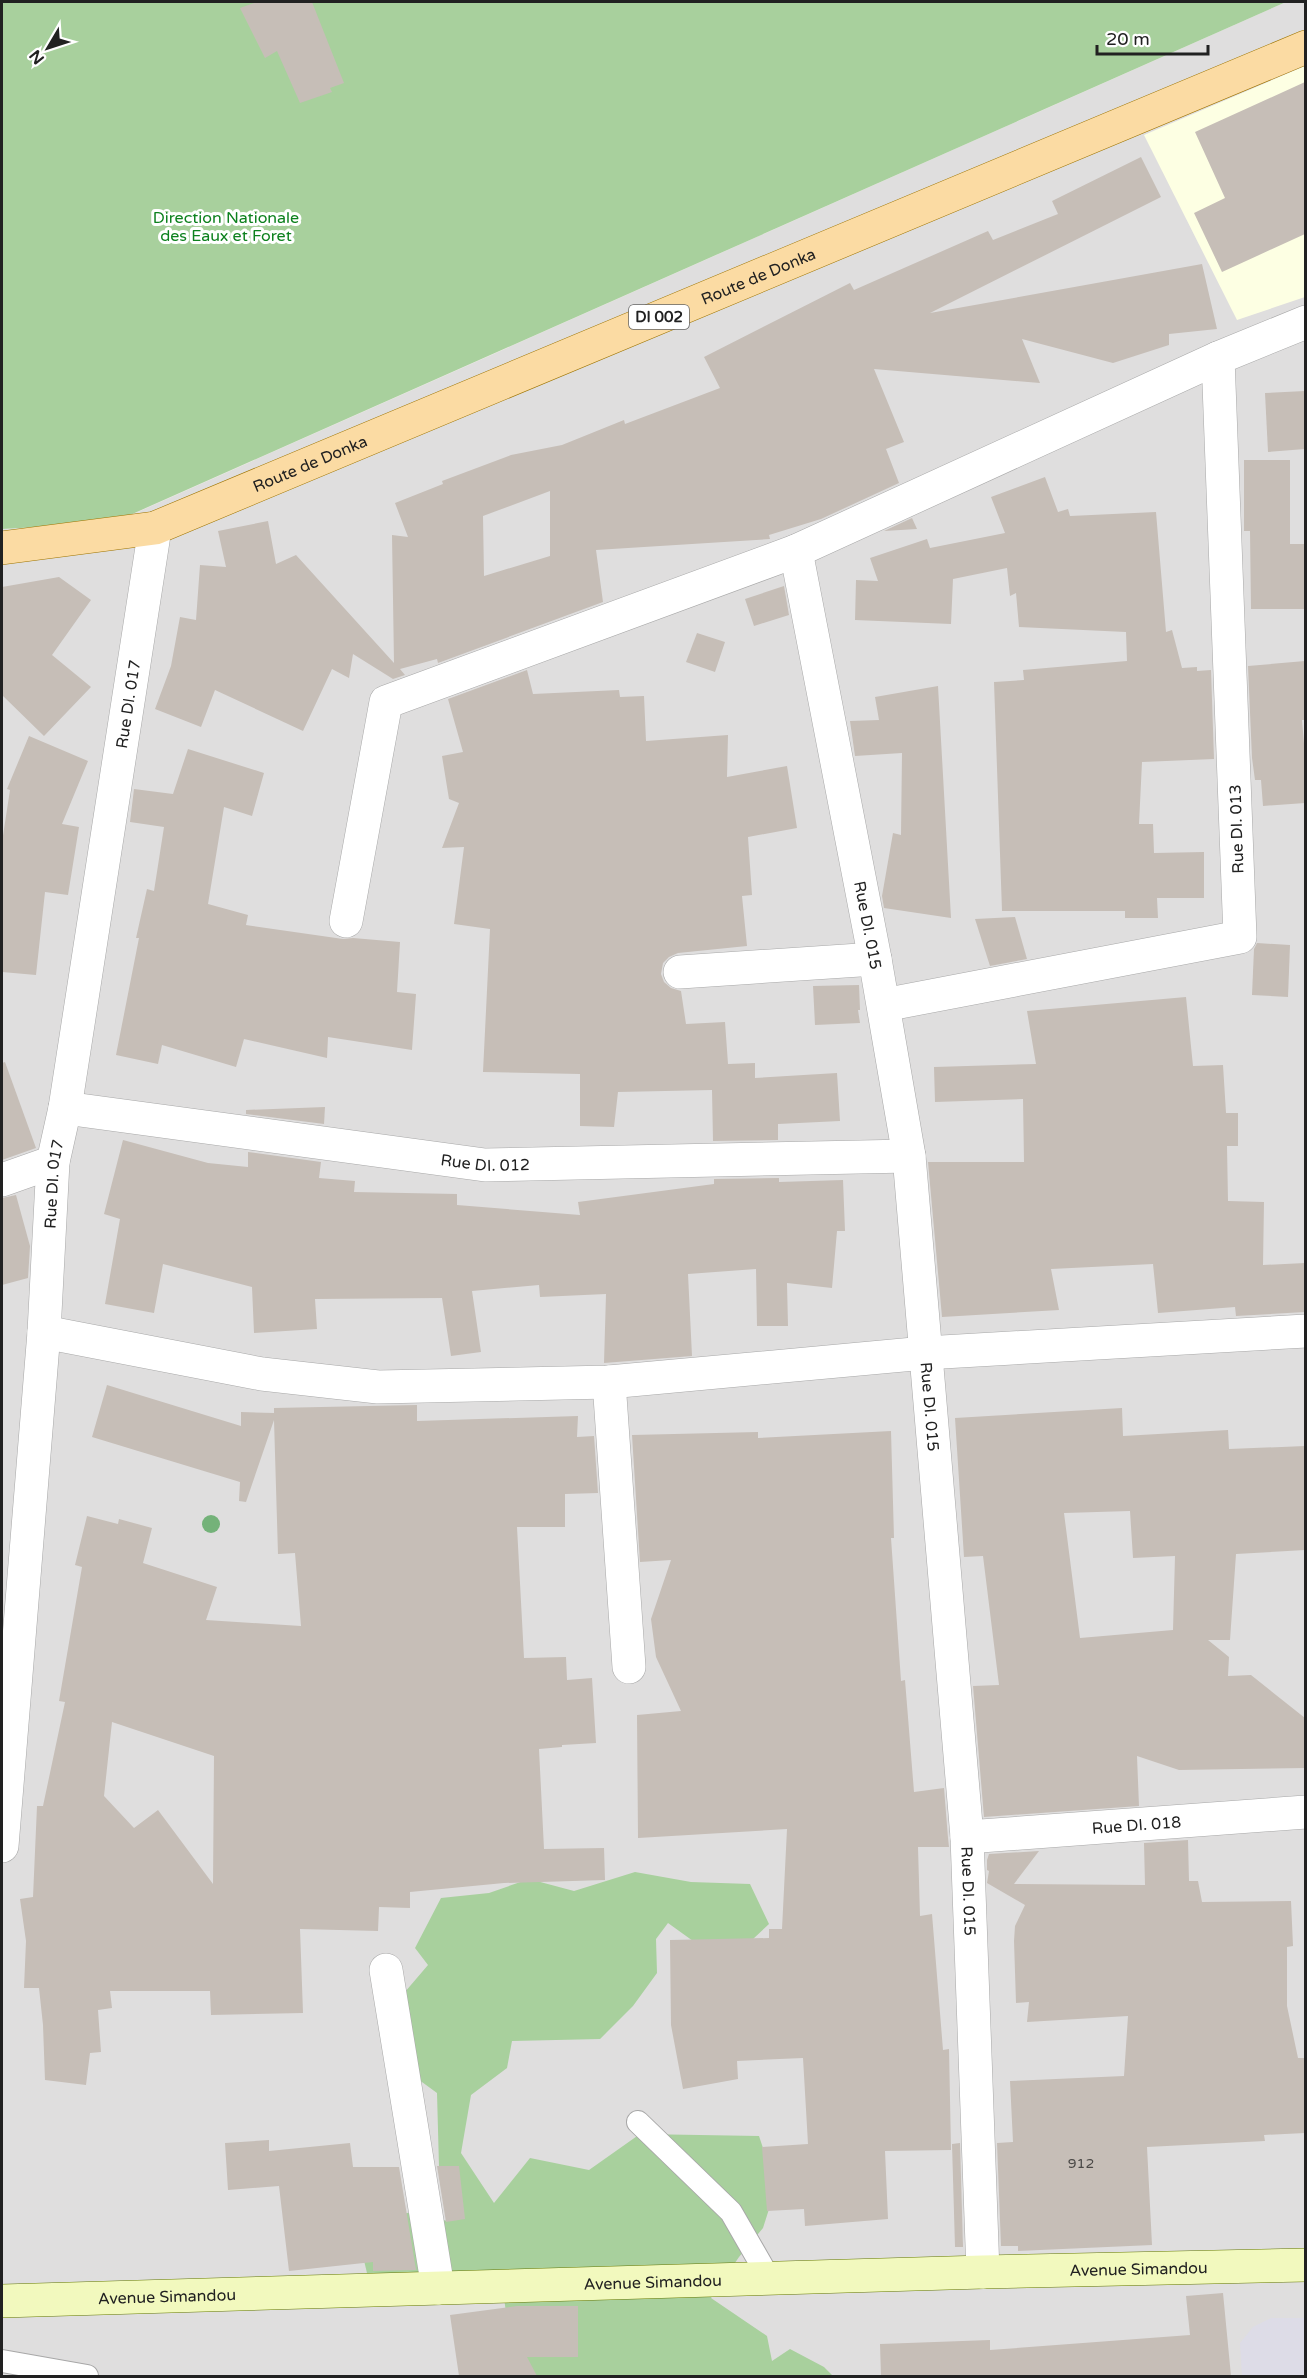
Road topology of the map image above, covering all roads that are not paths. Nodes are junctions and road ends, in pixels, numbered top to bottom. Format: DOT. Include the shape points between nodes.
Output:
graph roads {
  1 [pos="1305,47"];
  2 [pos="1305,322"];
  3 [pos="1218,358"];
  4 [pos="154,528"];
  5 [pos="2,548"];
  6 [pos="796,551"];
  7 [pos="346,921"];
  8 [pos="875,959"];
  9 [pos="680,972"];
  10 [pos="884,1005"];
  11 [pos="65,1108"];
  12 [pos="909,1156"];
  13 [pos="52,1162"];
  14 [pos="2,1180"];
  15 [pos="1305,1331"];
  16 [pos="44,1332"];
  17 [pos="925,1353"];
  18 [pos="609,1382"];
  19 [pos="629,1668"];
  20 [pos="7,1713"];
  21 [pos="1305,1812"];
  22 [pos="967,1837"];
  23 [pos="2,1846"];
  24 [pos="386,1970"];
  25 [pos="638,2122"];
  26 [pos="1305,2265"];
  27 [pos="983,2272"];
  28 [pos="769,2278"];
  29 [pos="438,2288"];
  30 [pos="2,2301"];
  31 [pos="2,2361"];
  32 [pos="87,2376"];
  1 -- 4 [label="main road, Route de Donka / DI 002"];
  2 -- 3 [label="street"];
  3 -- 6 [label="street"];
  3 -- 10 [label="street, Rue DI. 013" via="1240,937"];
  4 -- 5 [label="main road, Route de Donka / DI 002"];
  4 -- 11 [label="street, Rue DI. 017"];
  6 -- 7 [label="street" via="386,702"];
  6 -- 8 [label="street, Rue DI. 015"];
  8 -- 9 [label="street"];
  8 -- 10 [label="street, Rue DI. 015"];
  10 -- 12 [label="street, Rue DI. 015"];
  11 -- 12 [label="street, Rue DI. 012" via="485,1164"];
  11 -- 13 [label="street, Rue DI. 017"];
  12 -- 17 [label="street, Rue DI. 015"];
  13 -- 14 [label="street"];
  13 -- 16 [label="street, Rue DI. 017"];
  15 -- 17 [label="street"];
  16 -- 18 [label="street" via="262,1374 378,1387"];
  16 -- 20 [label="street, Rue DI. 017"];
  17 -- 18 [label="street"];
  17 -- 22 [label="street, Rue DI. 015"];
  18 -- 19 [label="street"];
  20 -- 23 [label="street, Rue DI. 017"];
  21 -- 22 [label="street, Rue DI. 018"];
  22 -- 27 [label="street, Rue DI. 015"];
  24 -- 29 [label="street"];
  25 -- 28 [label="lane" via="731,2212"];
  26 -- 27 [label="main road, Avenue Simandou"];
  27 -- 28 [label="main road, Avenue Simandou"];
  28 -- 29 [label="main road, Avenue Simandou"];
  29 -- 30 [label="main road, Avenue Simandou"];
  31 -- 32 [label="lane"];
}
